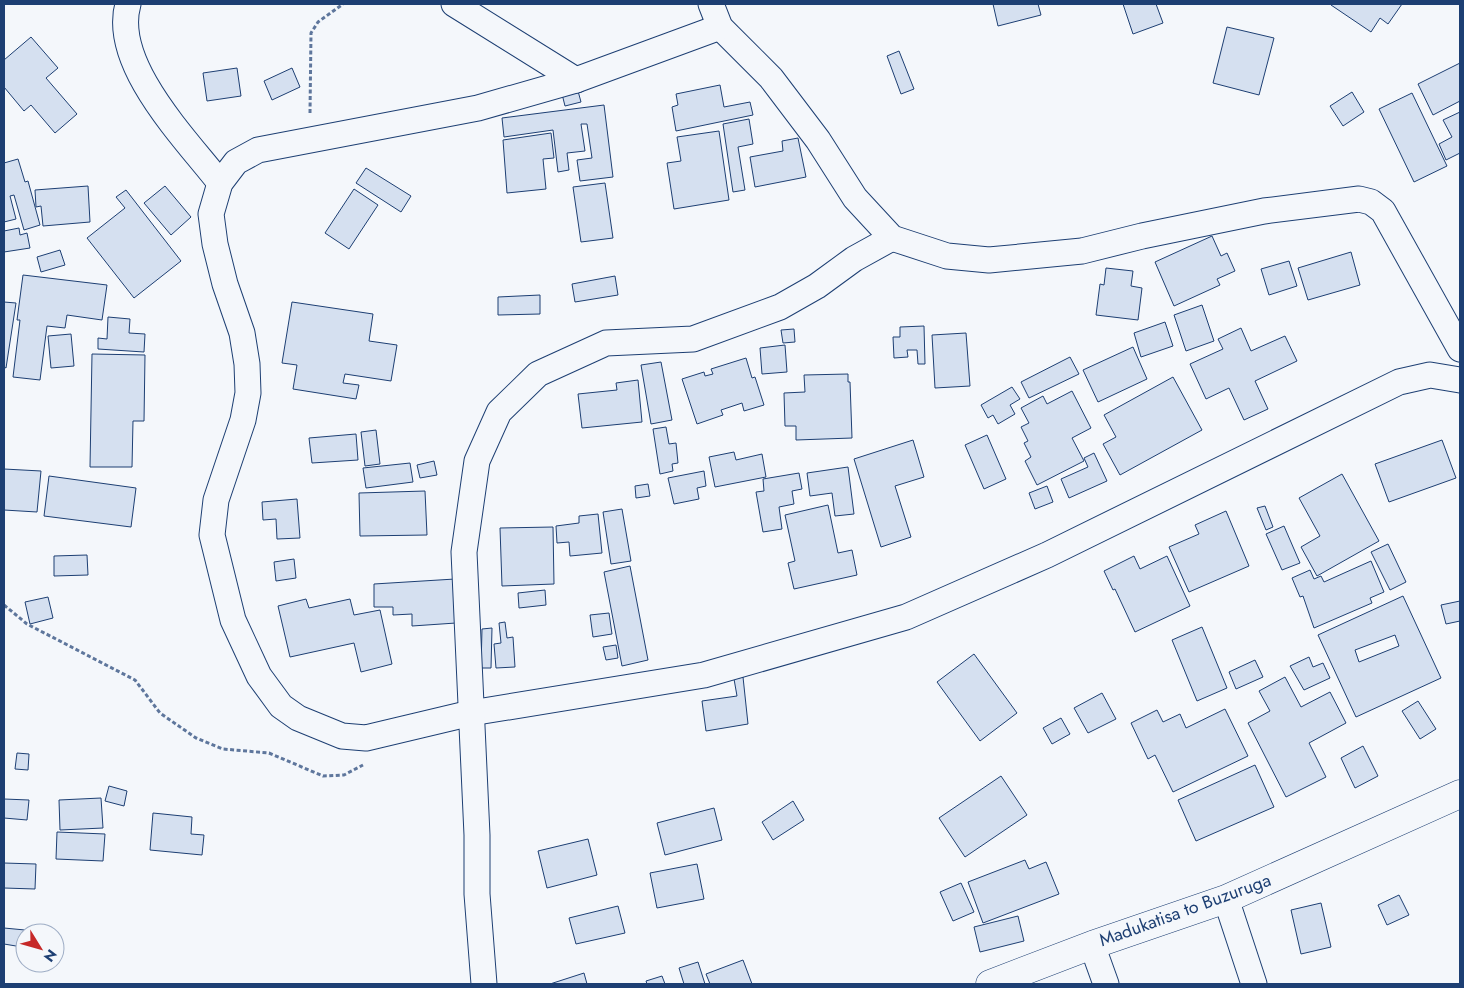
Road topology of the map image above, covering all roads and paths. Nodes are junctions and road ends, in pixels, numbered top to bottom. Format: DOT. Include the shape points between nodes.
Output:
graph roads {
  1 [pos="128,4"];
  2 [pos="343,4"];
  3 [pos="454,4"];
  4 [pos="711,4"];
  5 [pos="720,28"];
  6 [pos="576,80"];
  7 [pos="306,142"];
  8 [pos="220,183"];
  9 [pos="892,238"];
  10 [pos="1460,349"];
  11 [pos="1460,380"];
  12 [pos="4,605"];
  13 [pos="471,713"];
  14 [pos="393,732"];
  15 [pos="1460,794"];
  16 [pos="1226,900"];
  17 [pos="1092,945"];
  18 [pos="484,984"];
  19 [pos="990,984"];
  20 [pos="1106,984"];
  21 [pos="1254,984"];
  1 -- 8 [label="street" via="126,31 132,54 150,93"];
  2 -- 7 [label="path" via="318,22 311,33 311,99"];
  3 -- 6 [label="street"];
  4 -- 5 [label="street"];
  5 -- 6 [label="street"];
  5 -- 9 [label="street" via="771,78 818,140 856,198"];
  6 -- 7 [label="street" via="478,108"];
  7 -- 8 [label="street" via="258,150 236,162"];
  8 -- 14 [label="street" via="211,214 212,224 225,284 242,333 248,384 243,420 216,500 212,535 233,620 259,676 281,706 298,718 342,736 366,738"];
  9 -- 10 [label="street" via="947,256 990,260 1082,251 1264,211 1359,199 1371,202 1383,211"];
  9 -- 13 [label="street" via="780,307 693,339 606,343 538,374 499,412 476,461 464,552"];
  11 -- 13 [label="street" via="1430,375 1399,382 1047,555 906,617 704,675"];
  12 -- 14 [label="path" via="27,624 135,680 160,713 196,738 223,749 269,753 324,776 344,776 360,768"];
  13 -- 14 [label="street"];
  13 -- 18 [label="street" via="477,894"];
  15 -- 16 [label="main road, Madukatisa to Buzuruga"];
  16 -- 17 [label="main road, Madukatisa to Buzuruga"];
  16 -- 21 [label="street"];
  17 -- 19 [label="main road, Madukatisa to Buzuruga"];
  17 -- 20 [label="street"];
}
